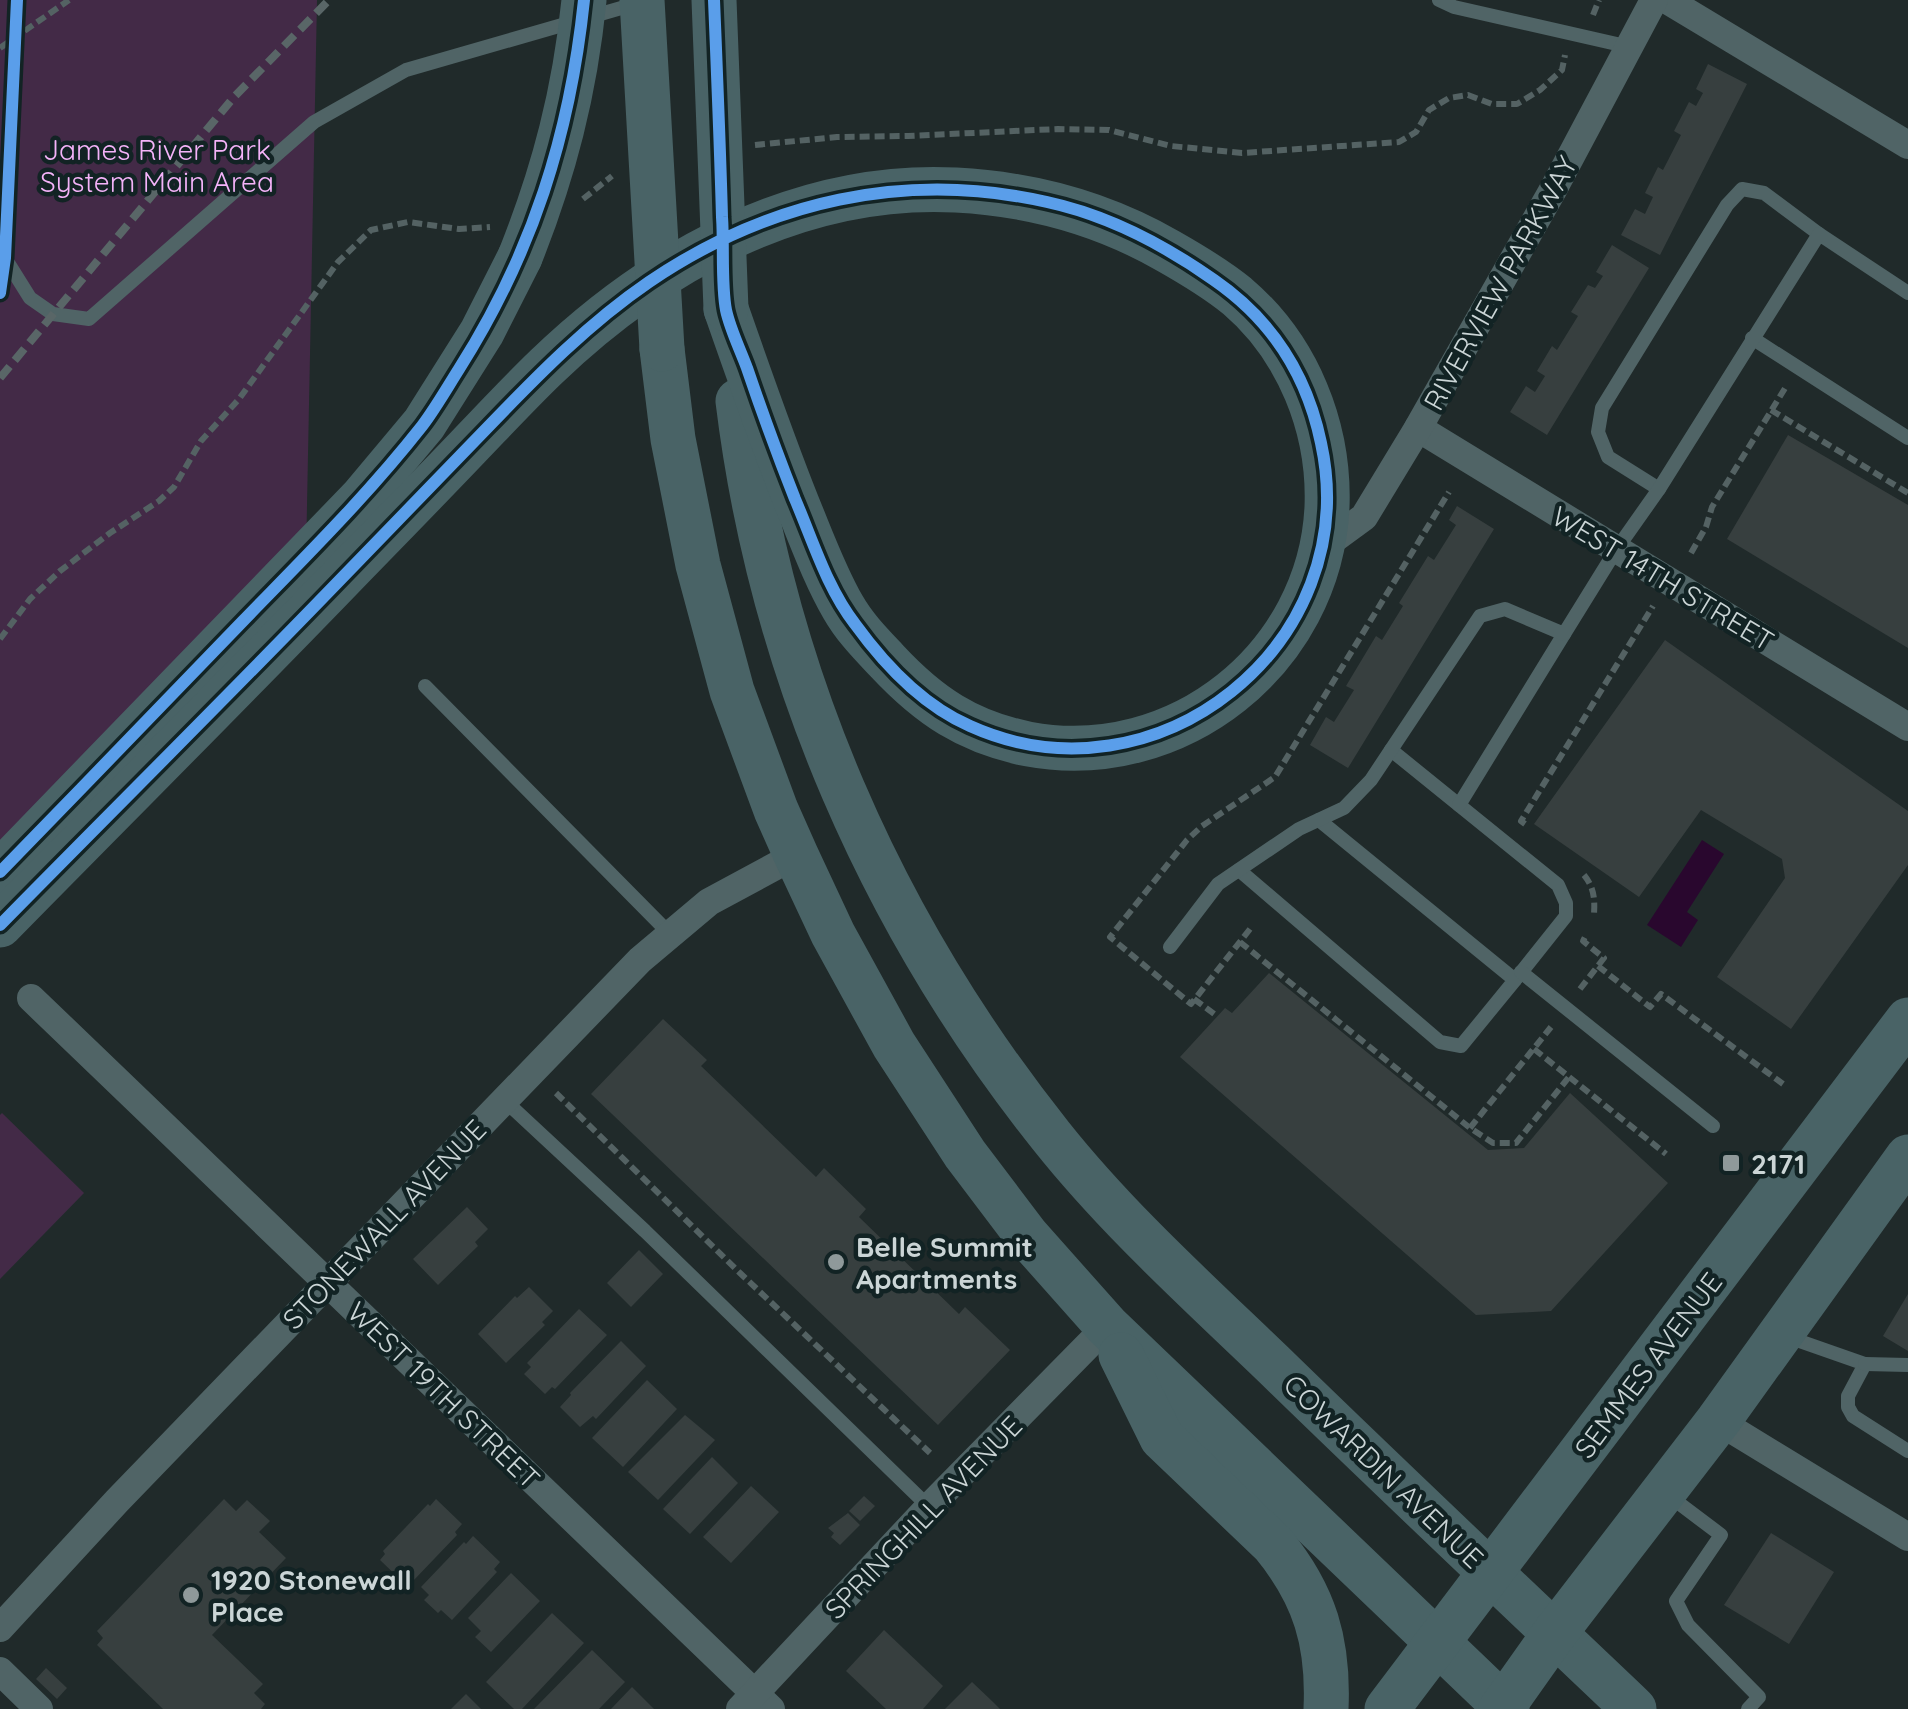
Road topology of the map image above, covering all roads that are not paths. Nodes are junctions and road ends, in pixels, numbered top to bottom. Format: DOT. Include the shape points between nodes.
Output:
graph roads {
  1 [pos="584,0"];
  2 [pos="646,0"];
  3 [pos="714,0"];
  4 [pos="1439,0"];
  5 [pos="1654,0"];
  6 [pos="1667,0"];
  7 [pos="1630,47"];
  8 [pos="1908,144"];
  9 [pos="1819,234"];
  10 [pos="4,261"];
  11 [pos="1908,293"];
  12 [pos="726,310"];
  13 [pos="1752,338"];
  14 [pos="1418,428"];
  15 [pos="1908,438"];
  16 [pos="1659,489"];
  17 [pos="1322,546"];
  18 [pos="1616,550"];
  19 [pos="1564,634"];
  20 [pos="425,686"];
  21 [pos="1908,726"];
  22 [pos="1390,750"];
  23 [pos="1459,806"];
  24 [pos="1319,820"];
  25 [pos="796,855"];
  26 [pos="1238,870"];
  27 [pos="0,872"];
  28 [pos="0,925"];
  29 [pos="669,933"];
  30 [pos="1170,947"];
  31 [pos="1518,976"];
  32 [pos="31,998"];
  33 [pos="1908,1020"];
  34 [pos="504,1100"];
  35 [pos="1713,1126"];
  36 [pos="1904,1170"];
  37 [pos="327,1283"];
  38 [pos="1107,1326"];
  39 [pos="1780,1334"];
  40 [pos="1865,1364"];
  41 [pos="1908,1365"];
  42 [pos="1718,1420"];
  43 [pos="1908,1450"];
  44 [pos="1663,1491"];
  45 [pos="929,1507"];
  46 [pos="1908,1537"];
  47 [pos="1490,1574"];
  48 [pos="0,1628"];
  49 [pos="1554,1634"];
  50 [pos="1437,1643"];
  51 [pos="0,1672"];
  52 [pos="755,1704"];
  53 [pos="1504,1708"];
  54 [pos="38,1709"];
  55 [pos="1326,1709"];
  56 [pos="1388,1709"];
  57 [pos="1634,1709"];
  58 [pos="1748,1709"];
  1 -- 27 [label="main road, bridge" via="573,84 542,202 482,332 424,424 362,498"];
  2 -- 10 [label="lane" via="406,70 314,122 89,319 53,314 30,298"];
  2 -- 25 [label="main road, bridge" via="662,350 673,439 732,691"];
  3 -- 12 [label="main road, bridge"];
  4 -- 7 [label="lane"];
  5 -- 7 [label="street, RIVERVIEW PARKWAY"];
  6 -- 8 [label="street"];
  7 -- 14 [label="street, RIVERVIEW PARKWAY"];
  9 -- 11 [label="lane"];
  9 -- 13 [label="lane"];
  9 -- 16 [label="lane" via="1764,192 1742,189 1727,205 1602,408 1598,432 1608,457"];
  12 -- 17 [label="main road" via="840,603 910,686 966,725 1038,746 1080,748 1157,736 1198,717 1260,668 1278,645 1312,587"];
  12 -- 47 [label="main road, COWARDIN AVENUE" via="744,453 804,694 852,812 974,1034 1052,1138 1136,1232"];
  13 -- 15 [label="lane"];
  13 -- 16 [label="lane"];
  14 -- 17 [label="street, RIVERVIEW PARKWAY" via="1364,518"];
  14 -- 18 [label="street, WEST 14TH STREET"];
  16 -- 18 [label="lane"];
  17 -- 28 [label="main road" via="1324,457 1302,381 1263,322 1206,274 1101,218 1022,196 907,189 822,202 702,250 648,282 560,354"];
  18 -- 19 [label="lane"];
  18 -- 21 [label="street, WEST 14TH STREET"];
  19 -- 22 [label="lane" via="1504,610 1480,616"];
  19 -- 23 [label="lane"];
  20 -- 29 [label="lane"];
  22 -- 23 [label="lane"];
  22 -- 24 [label="lane" via="1344,808"];
  23 -- 31 [label="lane" via="1558,885 1566,903 1566,916"];
  24 -- 26 [label="lane"];
  24 -- 31 [label="lane"];
  25 -- 29 [label="street, STONEWALL AVENUE" via="709,902"];
  25 -- 38 [label="main road" via="894,1045 965,1154"];
  26 -- 30 [label="lane" via="1218,884"];
  26 -- 31 [label="lane" via="1440,1042 1461,1046"];
  29 -- 34 [label="street, STONEWALL AVENUE"];
  31 -- 35 [label="lane"];
  32 -- 37 [label="street, WEST 19TH STREET"];
  33 -- 47 [label="main road, SEMMES AVENUE"];
  34 -- 37 [label="street, STONEWALL AVENUE"];
  34 -- 45 [label="lane"];
  36 -- 39 [label="main road"];
  37 -- 48 [label="street, STONEWALL AVENUE"];
  37 -- 52 [label="street, WEST 19TH STREET"];
  38 -- 45 [label="street, SPRINGHILL AVENUE"];
  38 -- 50 [label="main road"];
  38 -- 55 [label="main road" via="1162,1438 1272,1544 1303,1586 1322,1634"];
  39 -- 40 [label="lane"];
  39 -- 42 [label="main road"];
  40 -- 41 [label="lane"];
  40 -- 43 [label="lane" via="1848,1407"];
  42 -- 44 [label="main road"];
  42 -- 46 [label="street"];
  44 -- 49 [label="main road"];
  44 -- 58 [label="lane" via="1721,1534 1676,1601 1688,1625 1759,1697"];
  45 -- 52 [label="street, SPRINGHILL AVENUE"];
  47 -- 49 [label="main road, COWARDIN AVENUE"];
  47 -- 50 [label="main road, SEMMES AVENUE"];
  49 -- 53 [label="main road"];
  49 -- 57 [label="main road, COWARDIN AVENUE"];
  50 -- 53 [label="main road"];
  50 -- 56 [label="main road, SEMMES AVENUE"];
  51 -- 54 [label="street"];
}
